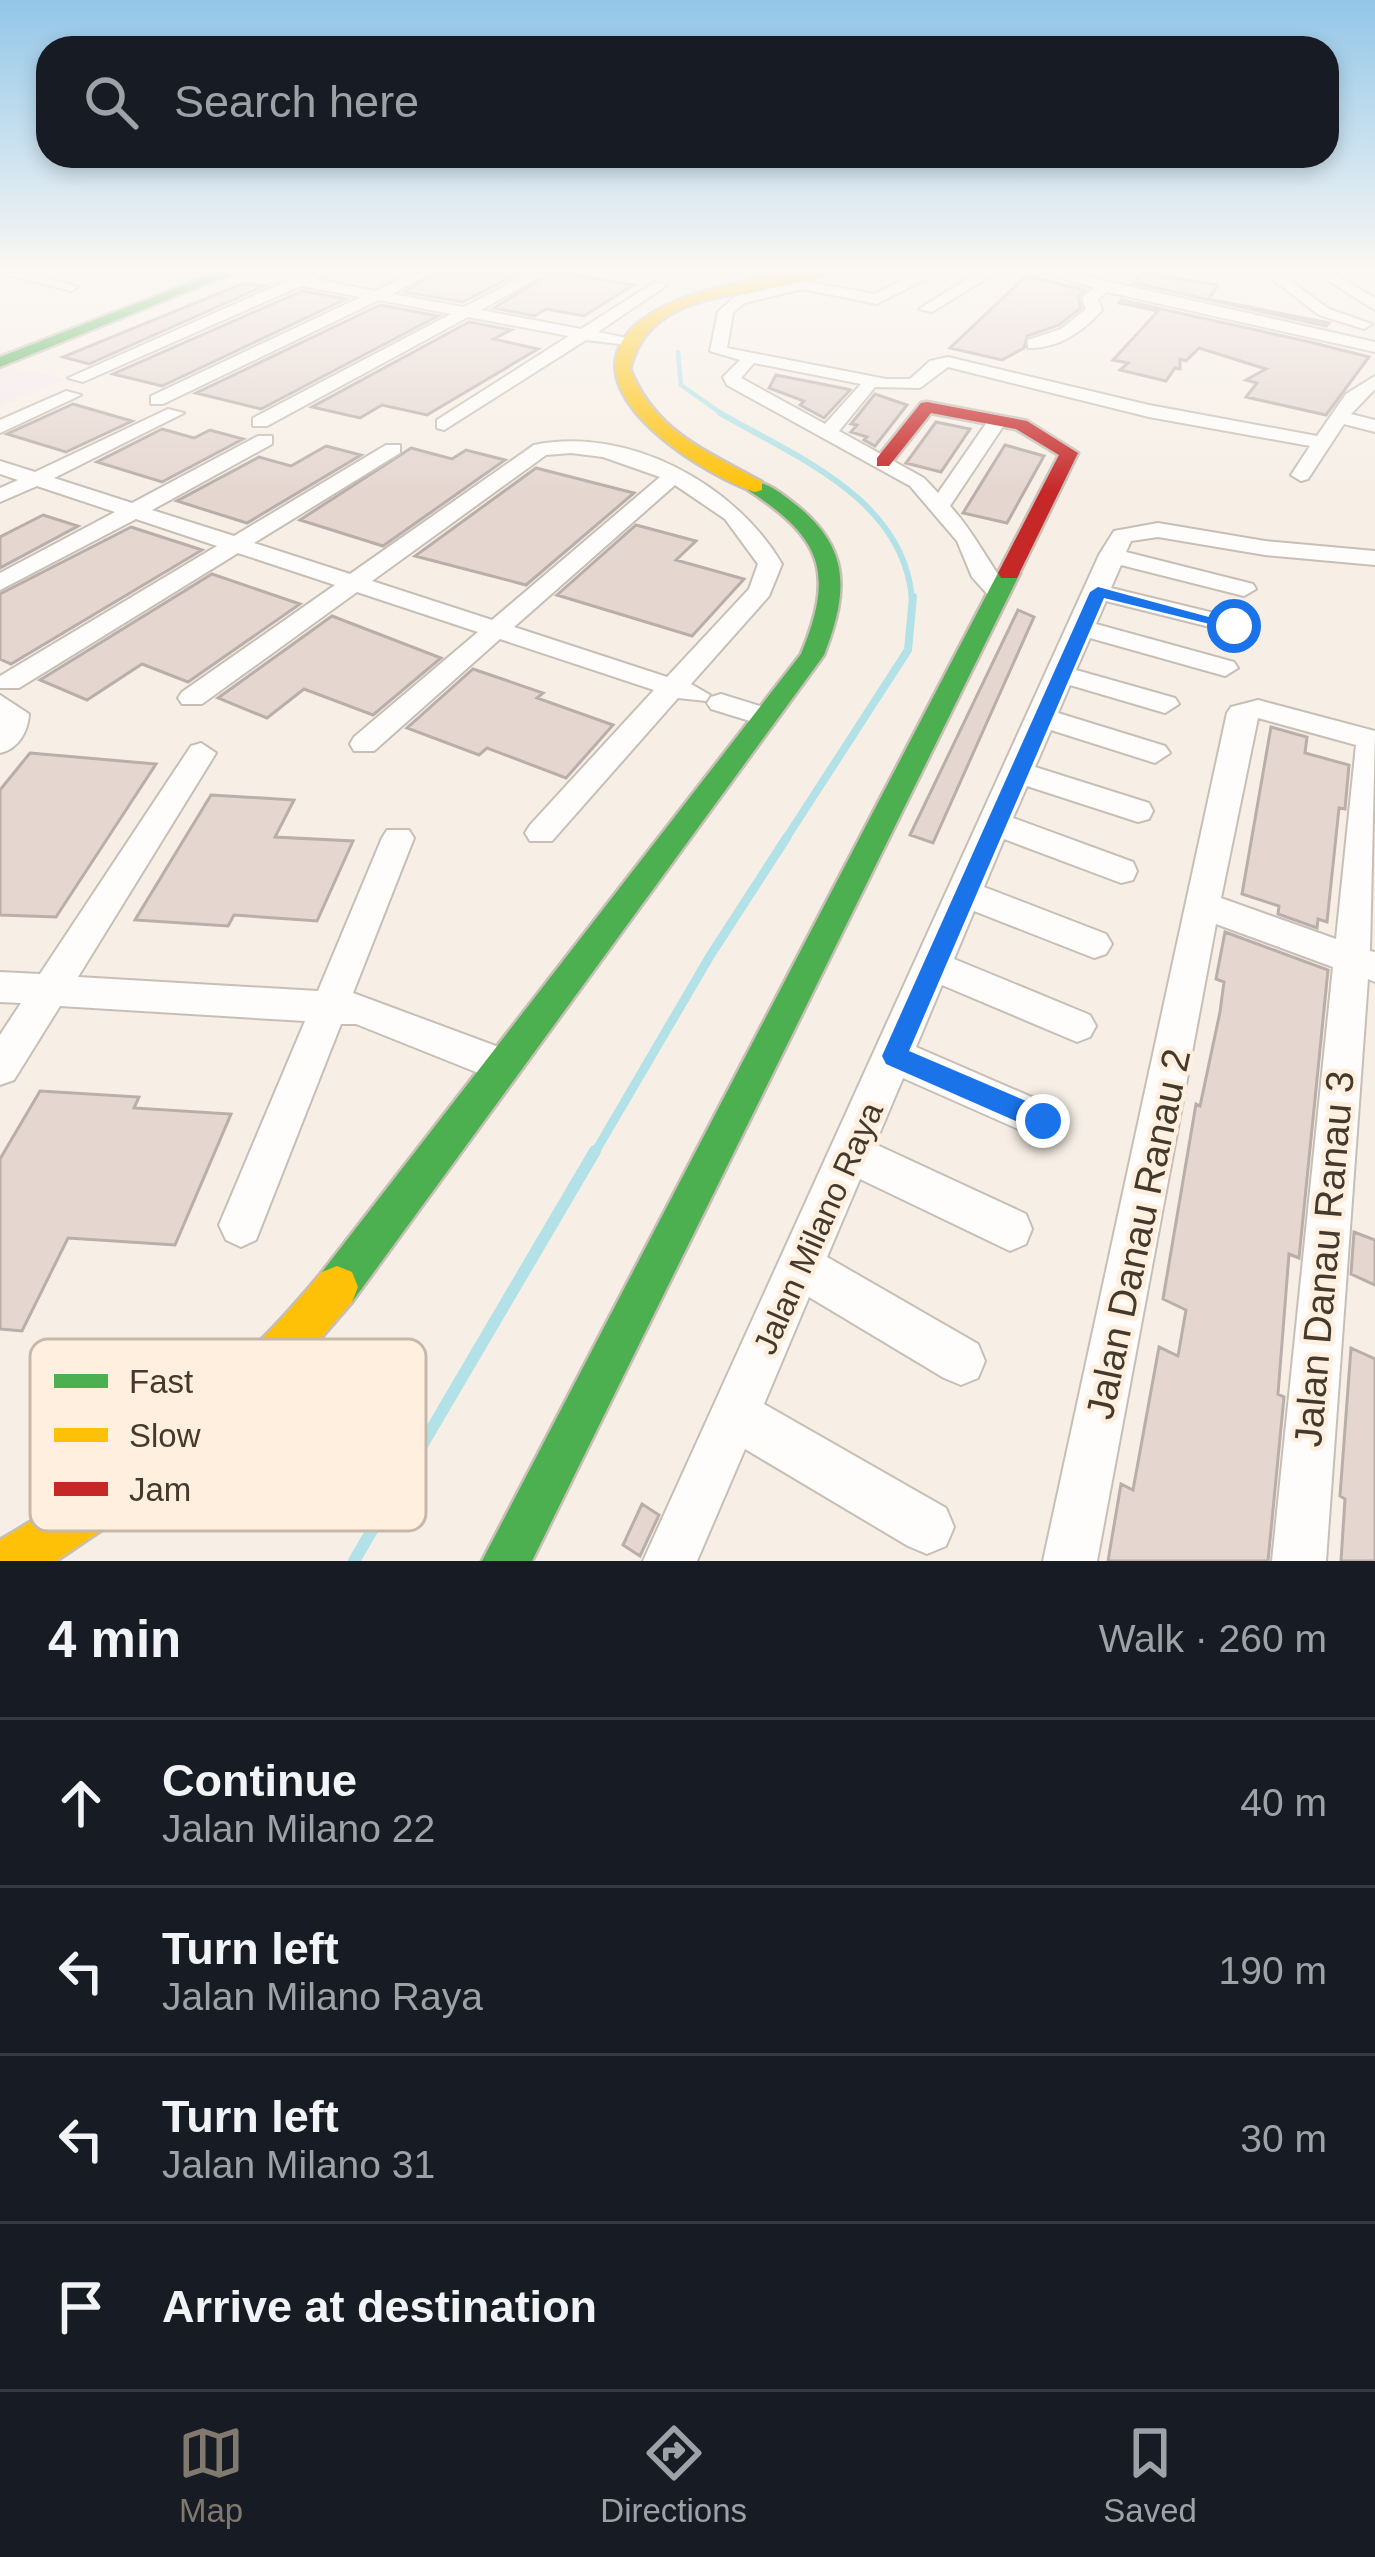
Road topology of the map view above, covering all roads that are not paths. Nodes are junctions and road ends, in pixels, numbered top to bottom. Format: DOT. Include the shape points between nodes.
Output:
graph roads {
  1 [pos="41,346"];
  2 [pos="160,346"];
  3 [pos="280,346"];
  4 [pos="408,346"];
  5 [pos="564,346"];
  6 [pos="629,346"];
  7 [pos="719,346"];
  8 [pos="0,362"];
  9 [pos="746,364"];
  10 [pos="807,376"];
  11 [pos="1375,381"];
  12 [pos="867,388"];
  13 [pos="777,405"];
  14 [pos="1340,417"];
  15 [pos="999,418"];
  16 [pos="444,424"];
  17 [pos="1375,426"];
  18 [pos="0,427"];
  19 [pos="828,432"];
  20 [pos="1321,442"];
  21 [pos="393,448"];
  22 [pos="883,462"];
  23 [pos="0,467"];
  24 [pos="674,475"];
  25 [pos="1301,475"];
  26 [pos="36,479"];
  27 [pos="0,496"];
  28 [pos="940,505"];
  29 [pos="135,510"];
  30 [pos="236,545"];
  31 [pos="1111,555"];
  32 [pos="1375,557"];
  33 [pos="0,583"];
  34 [pos="353,584"];
  35 [pos="1244,589"];
  36 [pos="998,591"];
  37 [pos="1098,592"];
  38 [pos="1234,626"];
  39 [pos="1083,628"];
  40 [pos="496,629"];
  41 [pos="1226,668"];
  42 [pos="1061,674"];
  43 [pos="671,687"];
  44 [pos="4,693"];
  45 [pos="192,698"];
  46 [pos="1165,704"];
  47 [pos="763,716"];
  48 [pos="1042,718"];
  49 [pos="1373,740"];
  50 [pos="0,744"];
  51 [pos="364,744"];
  52 [pos="201,753"];
  53 [pos="1155,753"];
  54 [pos="1017,772"];
  55 [pos="1138,811"];
  56 [pos="996,824"];
  57 [pos="541,832"];
  58 [pos="398,838"];
  59 [pos="1121,872"];
  60 [pos="966,894"];
  61 [pos="1205,906"];
  62 [pos="1094,944"];
  63 [pos="1362,963"];
  64 [pos="934,966"];
  65 [pos="0,987"];
  66 [pos="51,991"];
  67 [pos="333,1005"];
  68 [pos="1077,1026"];
  69 [pos="895,1056"];
  70 [pos="501,1065"];
  71 [pos="0,1068"];
  72 [pos="1043,1121"];
  73 [pos="852,1154"];
  74 [pos="241,1225"];
  75 [pos="1010,1229"];
  76 [pos="803,1268"];
  77 [pos="294,1339"];
  78 [pos="961,1361"];
  79 [pos="735,1415"];
  80 [pos="927,1527"];
  81 [pos="65,1531"];
  82 [pos="10,1561"];
  83 [pos="506,1561"];
  84 [pos="670,1561"];
  85 [pos="1070,1561"];
  86 [pos="1299,1561"];
  1 -- 8 [label="street"];
  2 -- 18 [label="street"];
  3 -- 26 [label="street"];
  4 -- 29 [label="street"];
  5 -- 16 [label="street"];
  6 -- 47 [label="street" via="621,377 633,402 803,518 836,576 834,610 812,656"];
  7 -- 20 [label="street" via="904,385 948,362"];
  9 -- 13 [label="street" via="733,381"];
  10 -- 13 [label="street"];
  11 -- 14 [label="street"];
  12 -- 19 [label="street"];
  13 -- 19 [label="street"];
  14 -- 17 [label="street"];
  14 -- 20 [label="street"];
  15 -- 22 [label="street" via="927,406"];
  15 -- 28 [label="street"];
  15 -- 36 [label="street" via="1069,453"];
  19 -- 22 [label="street"];
  20 -- 25 [label="street"];
  21 -- 30 [label="street"];
  22 -- 28 [label="street"];
  23 -- 26 [label="street"];
  24 -- 34 [label="street" via="596,449 541,449"];
  24 -- 40 [label="street"];
  24 -- 43 [label="street" via="741,521 770,564 760,591"];
  26 -- 27 [label="street"];
  26 -- 29 [label="street"];
  28 -- 36 [label="street"];
  29 -- 30 [label="street"];
  29 -- 33 [label="street"];
  30 -- 34 [label="street"];
  30 -- 44 [label="street"];
  31 -- 32 [label="street" via="1122,536 1158,530 1317,569"];
  31 -- 35 [label="street"];
  31 -- 37 [label="street, Jalan Milano Raya"];
  34 -- 40 [label="street"];
  34 -- 45 [label="street"];
  36 -- 83 [label="street"];
  37 -- 38 [label="street"];
  37 -- 39 [label="street, Jalan Milano Raya"];
  39 -- 41 [label="street"];
  39 -- 42 [label="street, Jalan Milano Raya"];
  40 -- 43 [label="street"];
  40 -- 51 [label="street"];
  42 -- 46 [label="street"];
  42 -- 48 [label="street, Jalan Milano Raya"];
  43 -- 47 [label="street"];
  43 -- 57 [label="street"];
  44 -- 50 [label="street" via="14,728"];
  47 -- 70 [label="street"];
  48 -- 53 [label="street"];
  48 -- 54 [label="street, Jalan Milano Raya"];
  49 -- 61 [label="street, Jalan Danau Ranau 2" via="1258,709 1241,713"];
  49 -- 63 [label="street, Jalan Danau Ranau 3"];
  52 -- 66 [label="street"];
  54 -- 55 [label="street"];
  54 -- 56 [label="street, Jalan Milano Raya"];
  56 -- 59 [label="street"];
  56 -- 60 [label="street, Jalan Milano Raya"];
  58 -- 67 [label="street"];
  60 -- 62 [label="street"];
  60 -- 64 [label="street, Jalan Milano Raya"];
  61 -- 63 [label="street"];
  61 -- 85 [label="street, Jalan Danau Ranau 2"];
  63 -- 86 [label="street, Jalan Danau Ranau 3"];
  64 -- 68 [label="street"];
  64 -- 69 [label="street, Jalan Milano Raya"];
  65 -- 66 [label="street"];
  66 -- 67 [label="street"];
  66 -- 71 [label="street"];
  67 -- 70 [label="street"];
  67 -- 74 [label="street"];
  69 -- 72 [label="street"];
  69 -- 73 [label="street, Jalan Milano Raya"];
  70 -- 77 [label="street"];
  73 -- 75 [label="street"];
  73 -- 76 [label="street, Jalan Milano Raya"];
  76 -- 78 [label="street"];
  76 -- 79 [label="street, Jalan Milano Raya"];
  79 -- 80 [label="street"];
  79 -- 84 [label="street, Jalan Milano Raya"];
  81 -- 82 [label="street"];
}
